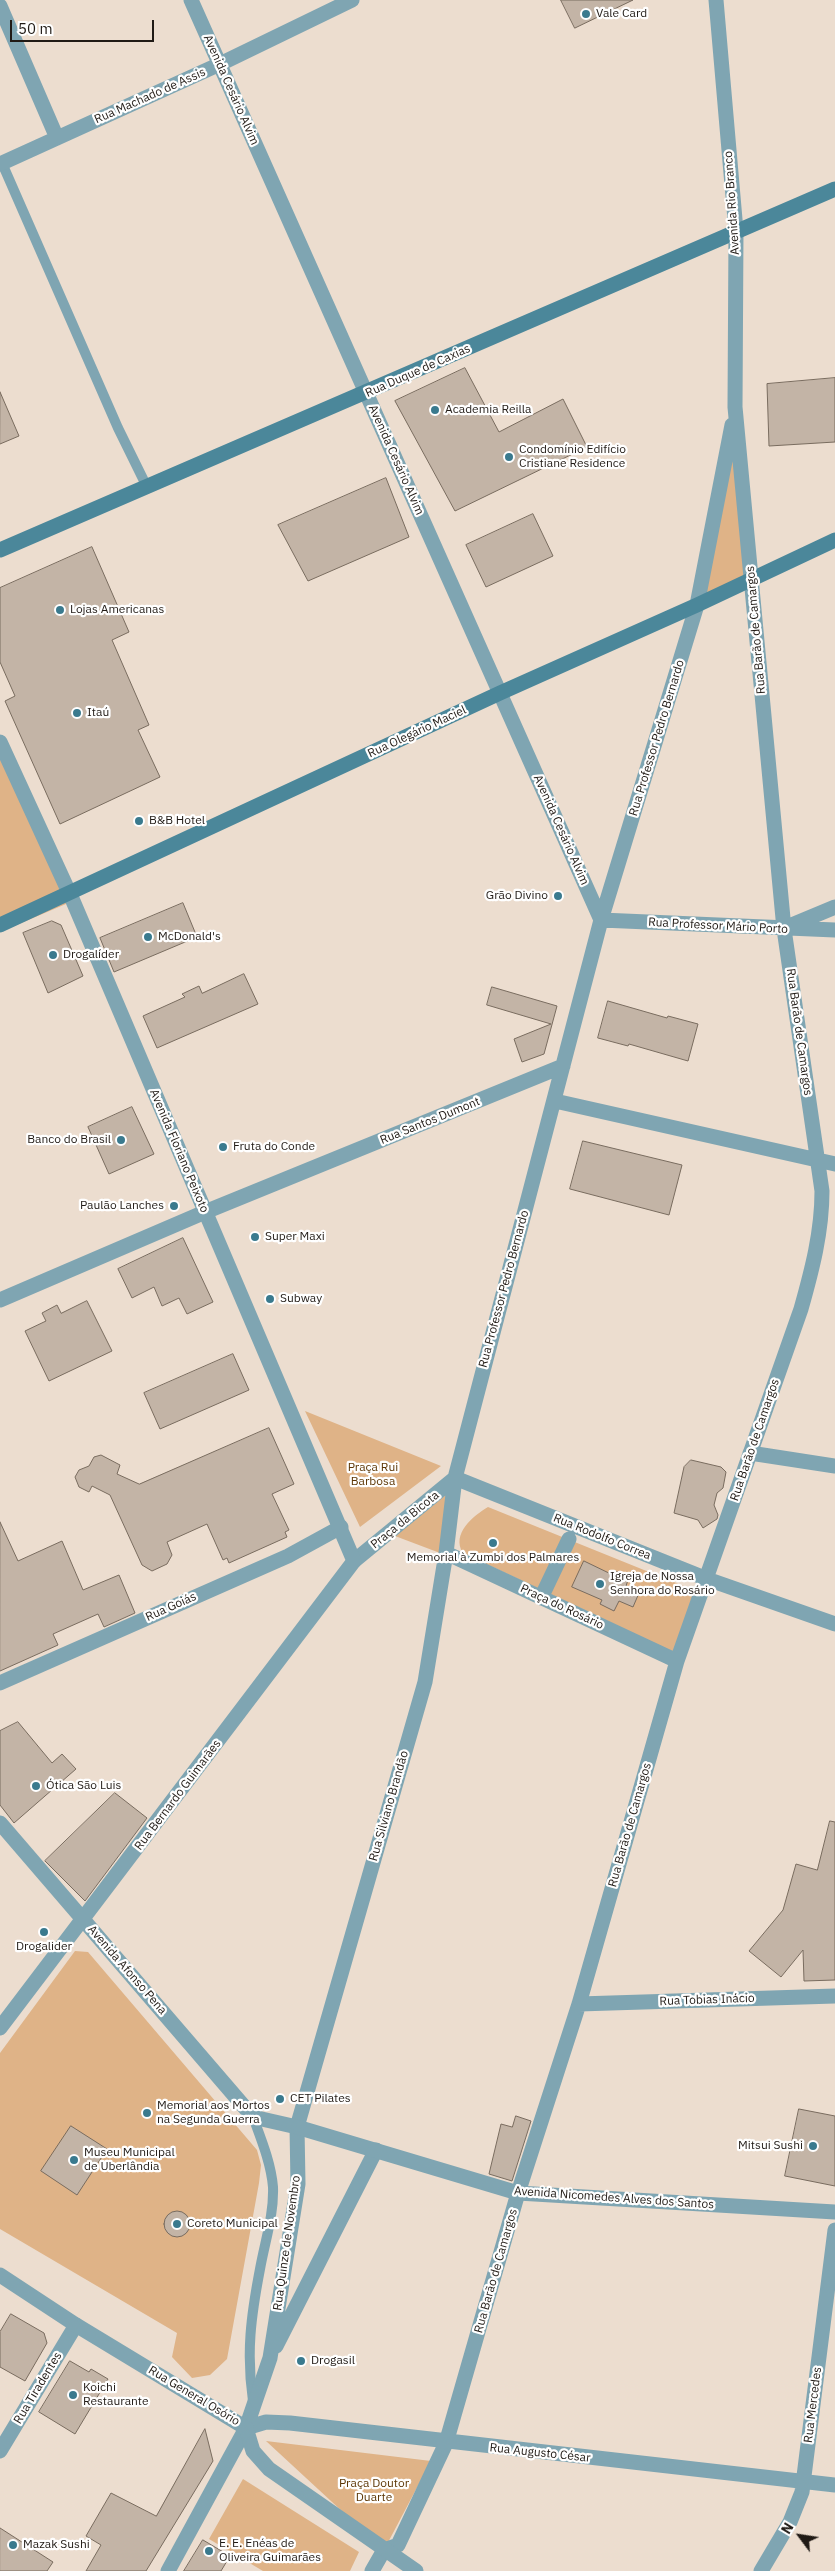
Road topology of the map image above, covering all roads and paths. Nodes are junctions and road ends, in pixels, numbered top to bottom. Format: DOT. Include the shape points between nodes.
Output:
graph roads {
  1 [pos="191,0"];
  2 [pos="352,0"];
  3 [pos="716,0"];
  4 [pos="0,6"];
  5 [pos="220,64"];
  6 [pos="57,138"];
  7 [pos="1,163"];
  8 [pos="835,189"];
  9 [pos="736,232"];
  10 [pos="366,393"];
  11 [pos="735,407"];
  12 [pos="147,487"];
  13 [pos="835,540"];
  14 [pos="0,550"];
  15 [pos="751,580"];
  16 [pos="697,605"];
  17 [pos="500,693"];
  18 [pos="0,742"];
  19 [pos="70,894"];
  20 [pos="835,907"];
  21 [pos="601,920"];
  22 [pos="0,925"];
  23 [pos="784,929"];
  24 [pos="835,930"];
  25 [pos="563,1066"];
  26 [pos="555,1101"];
  27 [pos="817,1160"];
  28 [pos="835,1164"];
  29 [pos="205,1212"];
  30 [pos="0,1300"];
  31 [pos="750,1453"];
  32 [pos="835,1466"];
  33 [pos="455,1478"];
  34 [pos="341,1527"];
  35 [pos="568,1539"];
  36 [pos="446,1553"];
  37 [pos="354,1561"];
  38 [pos="707,1579"];
  39 [pos="542,1598"];
  40 [pos="835,1624"];
  41 [pos="677,1661"];
  42 [pos="0,1683"];
  43 [pos="0,1823"];
  44 [pos="84,1920"];
  45 [pos="835,1996"];
  46 [pos="579,2004"];
  47 [pos="0,2028"];
  48 [pos="253,2117"];
  49 [pos="297,2127"];
  50 [pos="376,2150"];
  51 [pos="518,2193"];
  52 [pos="835,2212"];
  53 [pos="835,2230"];
  54 [pos="0,2275"];
  55 [pos="76,2325"];
  56 [pos="270,2358"];
  57 [pos="254,2402"];
  58 [pos="246,2428"];
  59 [pos="446,2443"];
  60 [pos="0,2451"];
  61 [pos="803,2482"];
  62 [pos="835,2485"];
  63 [pos="384,2550"];
  64 [pos="168,2571"];
  65 [pos="372,2571"];
  66 [pos="416,2571"];
  67 [pos="761,2571"];
  1 -- 5 [label="street, Avenida Cesário Alvim"];
  2 -- 5 [label="street, Rua Machado de Assis"];
  3 -- 9 [label="street, Avenida Rio Branco"];
  4 -- 6 [label="street"];
  5 -- 6 [label="street, Rua Machado de Assis"];
  5 -- 10 [label="street, Avenida Cesário Alvim"];
  6 -- 7 [label="street, Rua Machado de Assis"];
  7 -- 12 [label="lane"];
  8 -- 9 [label="main road, Rua Duque de Caxias"];
  9 -- 10 [label="main road, Rua Duque de Caxias"];
  9 -- 11 [label="street, Avenida Rio Branco"];
  10 -- 12 [label="main road, Rua Duque de Caxias"];
  10 -- 17 [label="street, Avenida Cesário Alvim"];
  11 -- 15 [label="street, Rua Barão de Camargos"];
  11 -- 16 [label="street, Rua Professor Pedro Bernardo"];
  12 -- 14 [label="main road, Rua Duque de Caxias"];
  13 -- 15 [label="main road, Rua Olegário Maciel"];
  15 -- 16 [label="main road, Rua Olegário Maciel"];
  15 -- 23 [label="street, Rua Barão de Camargos"];
  16 -- 17 [label="main road, Rua Olegário Maciel"];
  16 -- 21 [label="street, Rua Professor Pedro Bernardo"];
  17 -- 19 [label="main road, Rua Olegário Maciel"];
  17 -- 21 [label="street, Avenida Cesário Alvim"];
  18 -- 19 [label="street, Avenida Floriano Peixoto"];
  19 -- 22 [label="main road, Rua Olegário Maciel"];
  19 -- 29 [label="street, Avenida Floriano Peixoto"];
  20 -- 23 [label="street"];
  21 -- 23 [label="street, Rua Professor Mário Porto"];
  21 -- 25 [label="street, Rua Professor Pedro Bernardo"];
  23 -- 24 [label="street, Rua Professor Mário Porto"];
  23 -- 27 [label="street, Rua Barão de Camargos"];
  25 -- 26 [label="street"];
  25 -- 29 [label="street, Rua Santos Dumont"];
  26 -- 27 [label="street"];
  26 -- 33 [label="street, Rua Professor Pedro Bernardo"];
  27 -- 28 [label="street"];
  27 -- 31 [label="street, Rua Barão de Camargos" via="822,1216 815,1260"];
  29 -- 30 [label="street, Rua Santos Dumont"];
  29 -- 34 [label="street, Avenida Floriano Peixoto"];
  31 -- 32 [label="street"];
  31 -- 38 [label="street, Rua Barão de Camargos"];
  33 -- 36 [label="street, Rua Silviano Brandão"];
  33 -- 37 [label="street, Praça da Bicota"];
  33 -- 38 [label="street, Rua Rodolfo Correa"];
  34 -- 37 [label="street, Avenida Floriano Peixoto"];
  34 -- 42 [label="street, Rua Goiás" via="288,1556"];
  35 -- 39 [label="street"];
  36 -- 39 [label="street, Praça do Rosário"];
  36 -- 49 [label="street, Rua Silviano Brandão" via="425,1682"];
  37 -- 44 [label="street, Rua Bernardo Guimarães"];
  38 -- 40 [label="street, Rua Rodolfo Correa"];
  38 -- 41 [label="street, Rua Barão de Camargos"];
  39 -- 41 [label="street, Praça do Rosário"];
  41 -- 46 [label="street, Rua Barão de Camargos"];
  43 -- 44 [label="street, Avenida Afonso Pena"];
  44 -- 47 [label="street, Rua Bernardo Guimarães"];
  44 -- 48 [label="street, Avenida Afonso Pena"];
  45 -- 46 [label="street, Rua Tobias Inácio"];
  46 -- 51 [label="street, Rua Barão de Camargos"];
  48 -- 49 [label="street, Avenida Nicomedes Alves dos Santos"];
  48 -- 57 [label="lane" via="272,2175 273,2189 272,2214 250,2323 248,2350"];
  49 -- 50 [label="street, Avenida Nicomedes Alves dos Santos"];
  49 -- 56 [label="street, Rua Quinze de Novembro" via="298,2184"];
  50 -- 51 [label="street, Avenida Nicomedes Alves dos Santos"];
  50 -- 56 [label="street, Rua Quinze de Novembro"];
  51 -- 52 [label="street, Avenida Nicomedes Alves dos Santos"];
  51 -- 59 [label="street, Rua Barão de Camargos"];
  53 -- 61 [label="street, Rua Mercedes"];
  54 -- 55 [label="street, Rua General Osório"];
  55 -- 58 [label="street, Rua General Osório"];
  55 -- 60 [label="street, Rua Tiradentes"];
  56 -- 57 [label="street, Rua Quinze de Novembro"];
  57 -- 58 [label="street, Rua Quinze de Novembro"];
  58 -- 59 [label="street, Rua Augusto César" via="266,2422 290,2423"];
  58 -- 63 [label="street, Rua General Osório" via="253,2451 269,2469"];
  58 -- 64 [label="street, Rua Quinze de Novembro"];
  59 -- 61 [label="street, Rua Augusto César"];
  59 -- 63 [label="street" via="398,2545"];
  61 -- 62 [label="street, Rua Augusto César"];
  61 -- 67 [label="street, Rua Mercedes" via="799,2504"];
  63 -- 65 [label="street"];
  63 -- 66 [label="street, Rua General Osório"];
}
